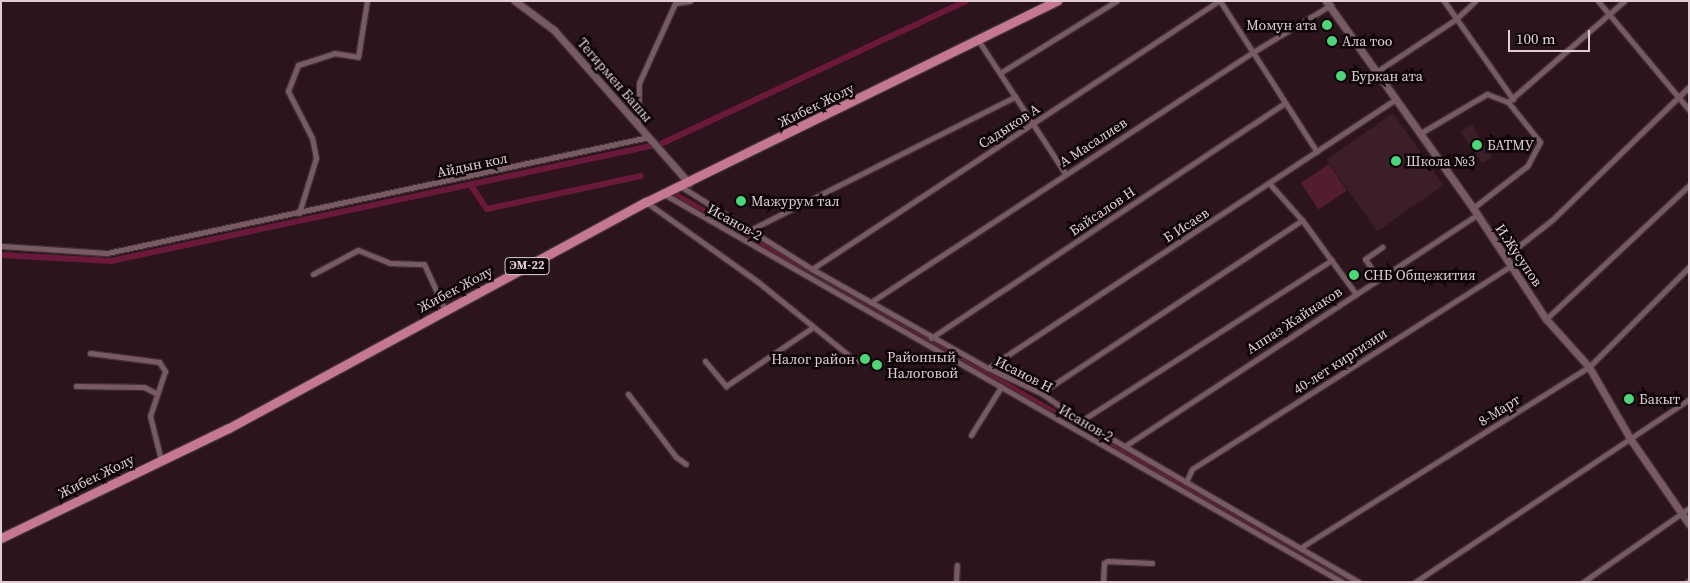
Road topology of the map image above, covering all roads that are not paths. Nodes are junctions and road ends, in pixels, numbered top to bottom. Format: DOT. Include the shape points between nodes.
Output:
graph roads {
  1 [pos="367,1"];
  2 [pos="515,1"];
  3 [pos="690,1"];
  4 [pos="1057,1"];
  5 [pos="1116,1"];
  6 [pos="1219,1"];
  7 [pos="1444,1"];
  8 [pos="1475,1"];
  9 [pos="1598,1"];
  10 [pos="1624,1"];
  11 [pos="676,2"];
  12 [pos="1329,3"];
  13 [pos="1609,15"];
  14 [pos="1456,18"];
  15 [pos="978,40"];
  16 [pos="1253,52"];
  17 [pos="1376,72"];
  18 [pos="1000,73"];
  19 [pos="1689,87"];
  20 [pos="1015,97"];
  21 [pos="1678,97"];
  22 [pos="1395,100"];
  23 [pos="1511,100"];
  24 [pos="1285,103"];
  25 [pos="1689,110"];
  26 [pos="1033,124"];
  27 [pos="638,125"];
  28 [pos="1419,134"];
  29 [pos="649,137"];
  30 [pos="1317,152"];
  31 [pos="1065,174"];
  32 [pos="689,183"];
  33 [pos="1270,183"];
  34 [pos="1689,185"];
  35 [pos="680,186"];
  36 [pos="664,194"];
  37 [pos="646,202"];
  38 [pos="1475,212"];
  39 [pos="299,213"];
  40 [pos="1302,220"];
  41 [pos="748,231"];
  42 [pos="1,246"];
  43 [pos="1382,247"];
  44 [pos="1506,256"];
  45 [pos="1332,260"];
  46 [pos="1512,265"];
  47 [pos="1689,267"];
  48 [pos="812,269"];
  49 [pos="313,274"];
  50 [pos="1379,279"];
  51 [pos="1356,294"];
  52 [pos="871,302"];
  53 [pos="445,310"];
  54 [pos="1546,319"];
  55 [pos="813,327"];
  56 [pos="931,338"];
  57 [pos="90,353"];
  58 [pos="705,361"];
  59 [pos="856,361"];
  60 [pos="1589,367"];
  61 [pos="988,368"];
  62 [pos="76,386"];
  63 [pos="1001,387"];
  64 [pos="1041,393"];
  65 [pos="157,394"];
  66 [pos="628,394"];
  67 [pos="1689,399"];
  68 [pos="1081,421"];
  69 [pos="971,435"];
  70 [pos="1631,440"];
  71 [pos="1125,446"];
  72 [pos="161,460"];
  73 [pos="686,464"];
  74 [pos="1186,482"];
  75 [pos="1689,508"];
  76 [pos="1681,513"];
  77 [pos="1689,524"];
  78 [pos="1,538"];
  79 [pos="1300,548"];
  80 [pos="1152,563"];
  81 [pos="957,565"];
  82 [pos="956,582"];
  83 [pos="1103,582"];
  84 [pos="1342,582"];
  85 [pos="1359,582"];
  86 [pos="1415,582"];
  87 [pos="1583,582"];
  1 -- 39 [label="street" via="358,57 334,53 298,65 288,91 312,138 316,158"];
  2 -- 27 [label="street, Тегирмен Башы" via="554,30"];
  3 -- 11 [label="street"];
  4 -- 15 [label="main road, Жибек Жолу / ЭМ-22"];
  5 -- 18 [label="street"];
  6 -- 16 [label="street"];
  6 -- 26 [label="street, Садыков А"];
  7 -- 14 [label="street"];
  8 -- 14 [label="street"];
  9 -- 13 [label="street"];
  10 -- 13 [label="street"];
  11 -- 27 [label="street" via="639,83"];
  12 -- 16 [label="street, А Масалиев"];
  12 -- 17 [label="street, И.Жусупов"];
  13 -- 21 [label="street"];
  13 -- 23 [label="street"];
  14 -- 17 [label="street"];
  14 -- 23 [label="street"];
  15 -- 18 [label="street"];
  15 -- 32 [label="main road, Жибек Жолу / ЭМ-22"];
  16 -- 24 [label="street"];
  16 -- 31 [label="street, А Масалиев"];
  17 -- 22 [label="street, И.Жусупов"];
  18 -- 20 [label="street"];
  19 -- 21 [label="street"];
  20 -- 26 [label="street"];
  20 -- 41 [label="street"];
  21 -- 25 [label="street"];
  21 -- 44 [label="street" via="1552,220"];
  22 -- 28 [label="street, И.Жусупов"];
  22 -- 30 [label="street, Б Исаев"];
  23 -- 28 [label="street" via="1487,94"];
  23 -- 38 [label="street, Аппаз Жайнаков" via="1540,142 1527,166"];
  24 -- 30 [label="street"];
  24 -- 56 [label="street, Байсалов Н"];
  26 -- 31 [label="street"];
  26 -- 48 [label="street, Садыков А"];
  27 -- 29 [label="street, Тегирмен Башы"];
  28 -- 38 [label="street, И.Жусупов"];
  29 -- 32 [label="street, Тегирмен Башы"];
  29 -- 39 [label="street, Айдын кол"];
  30 -- 33 [label="street, Б Исаев"];
  31 -- 52 [label="street, А Масалиев"];
  32 -- 35 [label="main road, Жибек Жолу / ЭМ-22"];
  33 -- 40 [label="street"];
  33 -- 61 [label="street, Б Исаев"];
  34 -- 54 [label="street"];
  35 -- 36 [label="main road, Жибек Жолу / ЭМ-22"];
  35 -- 41 [label="street, Исанов Н"];
  36 -- 37 [label="main road, Жибек Жолу / ЭМ-22"];
  36 -- 63 [label="street, Исанов-2"];
  37 -- 53 [label="main road, Жибек Жолу / ЭМ-22"];
  37 -- 55 [label="street" via="758,282"];
  38 -- 44 [label="street, И.Жусупов"];
  38 -- 50 [label="street, Аппаз Жайнаков"];
  39 -- 42 [label="street, Айдын кол" via="107,253"];
  40 -- 45 [label="street"];
  40 -- 64 [label="street"];
  41 -- 48 [label="street, Исанов Н"];
  43 -- 50 [label="street" via="1365,259"];
  44 -- 46 [label="street, И.Жусупов"];
  45 -- 51 [label="street"];
  45 -- 68 [label="street"];
  46 -- 54 [label="street, И.Жусупов"];
  46 -- 74 [label="street, 40-лет киргизии" via="1192,469"];
  47 -- 60 [label="street, 8-Март"];
  48 -- 52 [label="street, Исанов Н"];
  49 -- 53 [label="street" via="358,250 391,263 424,264"];
  50 -- 51 [label="street, Аппаз Жайнаков"];
  51 -- 71 [label="street, Аппаз Жайнаков"];
  52 -- 56 [label="street, Исанов Н"];
  53 -- 72 [label="main road, Жибек Жолу / ЭМ-22" via="229,428"];
  54 -- 60 [label="street, И.Жусупов"];
  55 -- 58 [label="street" via="726,386"];
  55 -- 59 [label="street"];
  56 -- 61 [label="street, Исанов Н"];
  57 -- 65 [label="street" via="159,362 165,372"];
  60 -- 70 [label="street, И.Жусупов"];
  60 -- 79 [label="street, 8-Март"];
  61 -- 64 [label="street, Исанов Н"];
  62 -- 65 [label="street" via="144,387"];
  63 -- 69 [label="street"];
  63 -- 84 [label="street, Исанов-2"];
  64 -- 68 [label="street, Исанов Н"];
  65 -- 72 [label="street" via="150,416"];
  66 -- 73 [label="street" via="676,457"];
  67 -- 70 [label="street"];
  68 -- 71 [label="street, Исанов Н"];
  70 -- 76 [label="street, И.Жусупов"];
  70 -- 86 [label="street"];
  71 -- 74 [label="street, Исанов Н"];
  72 -- 78 [label="main road, Жибек Жолу / ЭМ-22"];
  74 -- 79 [label="street, Исанов Н"];
  75 -- 76 [label="street"];
  76 -- 77 [label="street, И.Жусупов"];
  76 -- 87 [label="street"];
  79 -- 85 [label="street, Исанов Н"];
  80 -- 83 [label="street" via="1108,561 1104,563"];
  81 -- 82 [label="street"];
}
